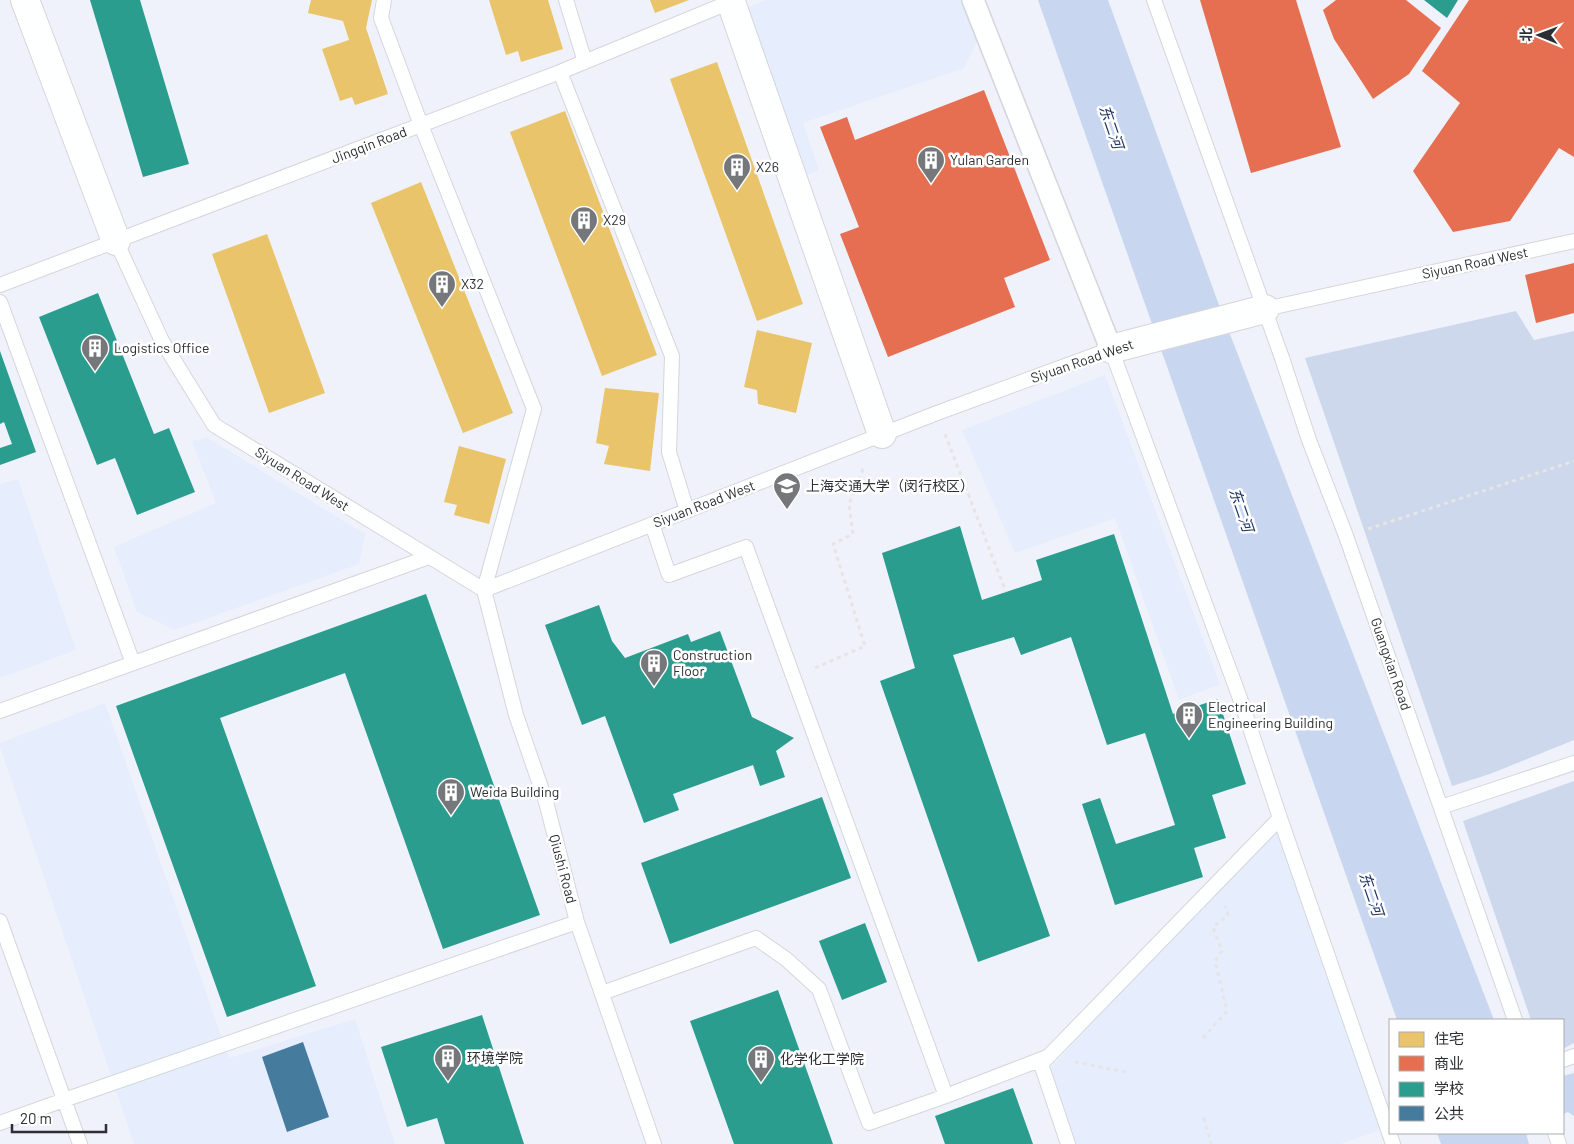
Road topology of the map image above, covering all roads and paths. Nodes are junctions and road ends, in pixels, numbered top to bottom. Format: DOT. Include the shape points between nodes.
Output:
graph roads {
  1 [pos="25,0"];
  2 [pos="384,0"];
  3 [pos="566,0"];
  4 [pos="973,0"];
  5 [pos="1154,0"];
  6 [pos="734,1"];
  7 [pos="585,62"];
  8 [pos="560,72"];
  9 [pos="421,125"];
  10 [pos="116,241"];
  11 [pos="1574,241"];
  12 [pos="0,285"];
  13 [pos="0,302"];
  14 [pos="1256,311"];
  15 [pos="1111,349"];
  16 [pos="937,413"];
  17 [pos="882,434"];
  18 [pos="1574,461"];
  19 [pos="687,511"];
  20 [pos="652,524"];
  21 [pos="1346,536"];
  22 [pos="429,557"];
  23 [pos="484,590"];
  24 [pos="1006,592"];
  25 [pos="133,664"];
  26 [pos="793,677"];
  27 [pos="0,711"];
  28 [pos="1574,763"];
  29 [pos="1441,807"];
  30 [pos="1280,818"];
  31 [pos="1216,884"];
  32 [pos="0,921"];
  33 [pos="577,922"];
  34 [pos="602,993"];
  35 [pos="1515,1019"];
  36 [pos="1203,1038"];
  37 [pos="1047,1057"];
  38 [pos="1130,1073"];
  39 [pos="946,1096"];
  40 [pos="64,1100"];
  41 [pos="1204,1118"];
  42 [pos="0,1123"];
  43 [pos="1391,1143"];
  44 [pos="80,1144"];
  45 [pos="654,1144"];
  46 [pos="1068,1144"];
  47 [pos="1211,1144"];
  1 -- 10 [label="street"];
  2 -- 9 [label="lane" via="381,18"];
  3 -- 7 [label="lane"];
  4 -- 15 [label="street"];
  5 -- 14 [label="lane, Guangxian Road"];
  6 -- 7 [label="lane, Jingqin Road"];
  6 -- 17 [label="street"];
  7 -- 8 [label="lane, Jingqin Road"];
  8 -- 9 [label="lane, Jingqin Road"];
  8 -- 19 [label="lane" via="672,356 669,452"];
  9 -- 10 [label="lane, Jingqin Road"];
  9 -- 23 [label="lane" via="534,409"];
  10 -- 12 [label="lane, Jingqin Road"];
  10 -- 22 [label="lane, Siyuan Road West" via="162,341 214,425"];
  11 -- 14 [label="lane, Siyuan Road West"];
  13 -- 25 [label="lane"];
  14 -- 15 [label="street, Siyuan Road West"];
  14 -- 21 [label="lane, Guangxian Road"];
  15 -- 16 [label="lane, Siyuan Road West"];
  15 -- 30 [label="lane" via="1241,701"];
  16 -- 17 [label="lane, Siyuan Road West"];
  16 -- 24 [label="path"];
  17 -- 19 [label="lane, Siyuan Road West"];
  17 -- 26 [label="path" via="849,504 853,534 833,544 865,646"];
  18 -- 21 [label="path"];
  19 -- 20 [label="lane, Siyuan Road West"];
  20 -- 23 [label="lane, Siyuan Road West"];
  20 -- 26 [label="lane" via="670,575 746,547"];
  21 -- 29 [label="lane, Guangxian Road"];
  22 -- 23 [label="lane, Siyuan Road West"];
  22 -- 25 [label="lane"];
  23 -- 33 [label="lane, Qiushi Road" via="516,715 546,802"];
  25 -- 27 [label="lane"];
  26 -- 39 [label="lane"];
  28 -- 29 [label="lane"];
  29 -- 35 [label="lane, Guangxian Road"];
  30 -- 31 [label="lane"];
  30 -- 43 [label="lane"];
  31 -- 36 [label="path" via="1228,916 1212,927 1222,951 1214,961 1227,1011"];
  31 -- 37 [label="lane"];
  32 -- 40 [label="lane"];
  33 -- 34 [label="lane, Qiushi Road"];
  33 -- 40 [label="lane"];
  34 -- 39 [label="lane" via="756,938 820,988 869,1122"];
  34 -- 45 [label="lane, Qiushi Road"];
  37 -- 38 [label="path"];
  37 -- 39 [label="lane"];
  37 -- 46 [label="lane" via="1040,1064"];
  40 -- 42 [label="lane"];
  40 -- 44 [label="lane"];
  41 -- 47 [label="path"];
}
